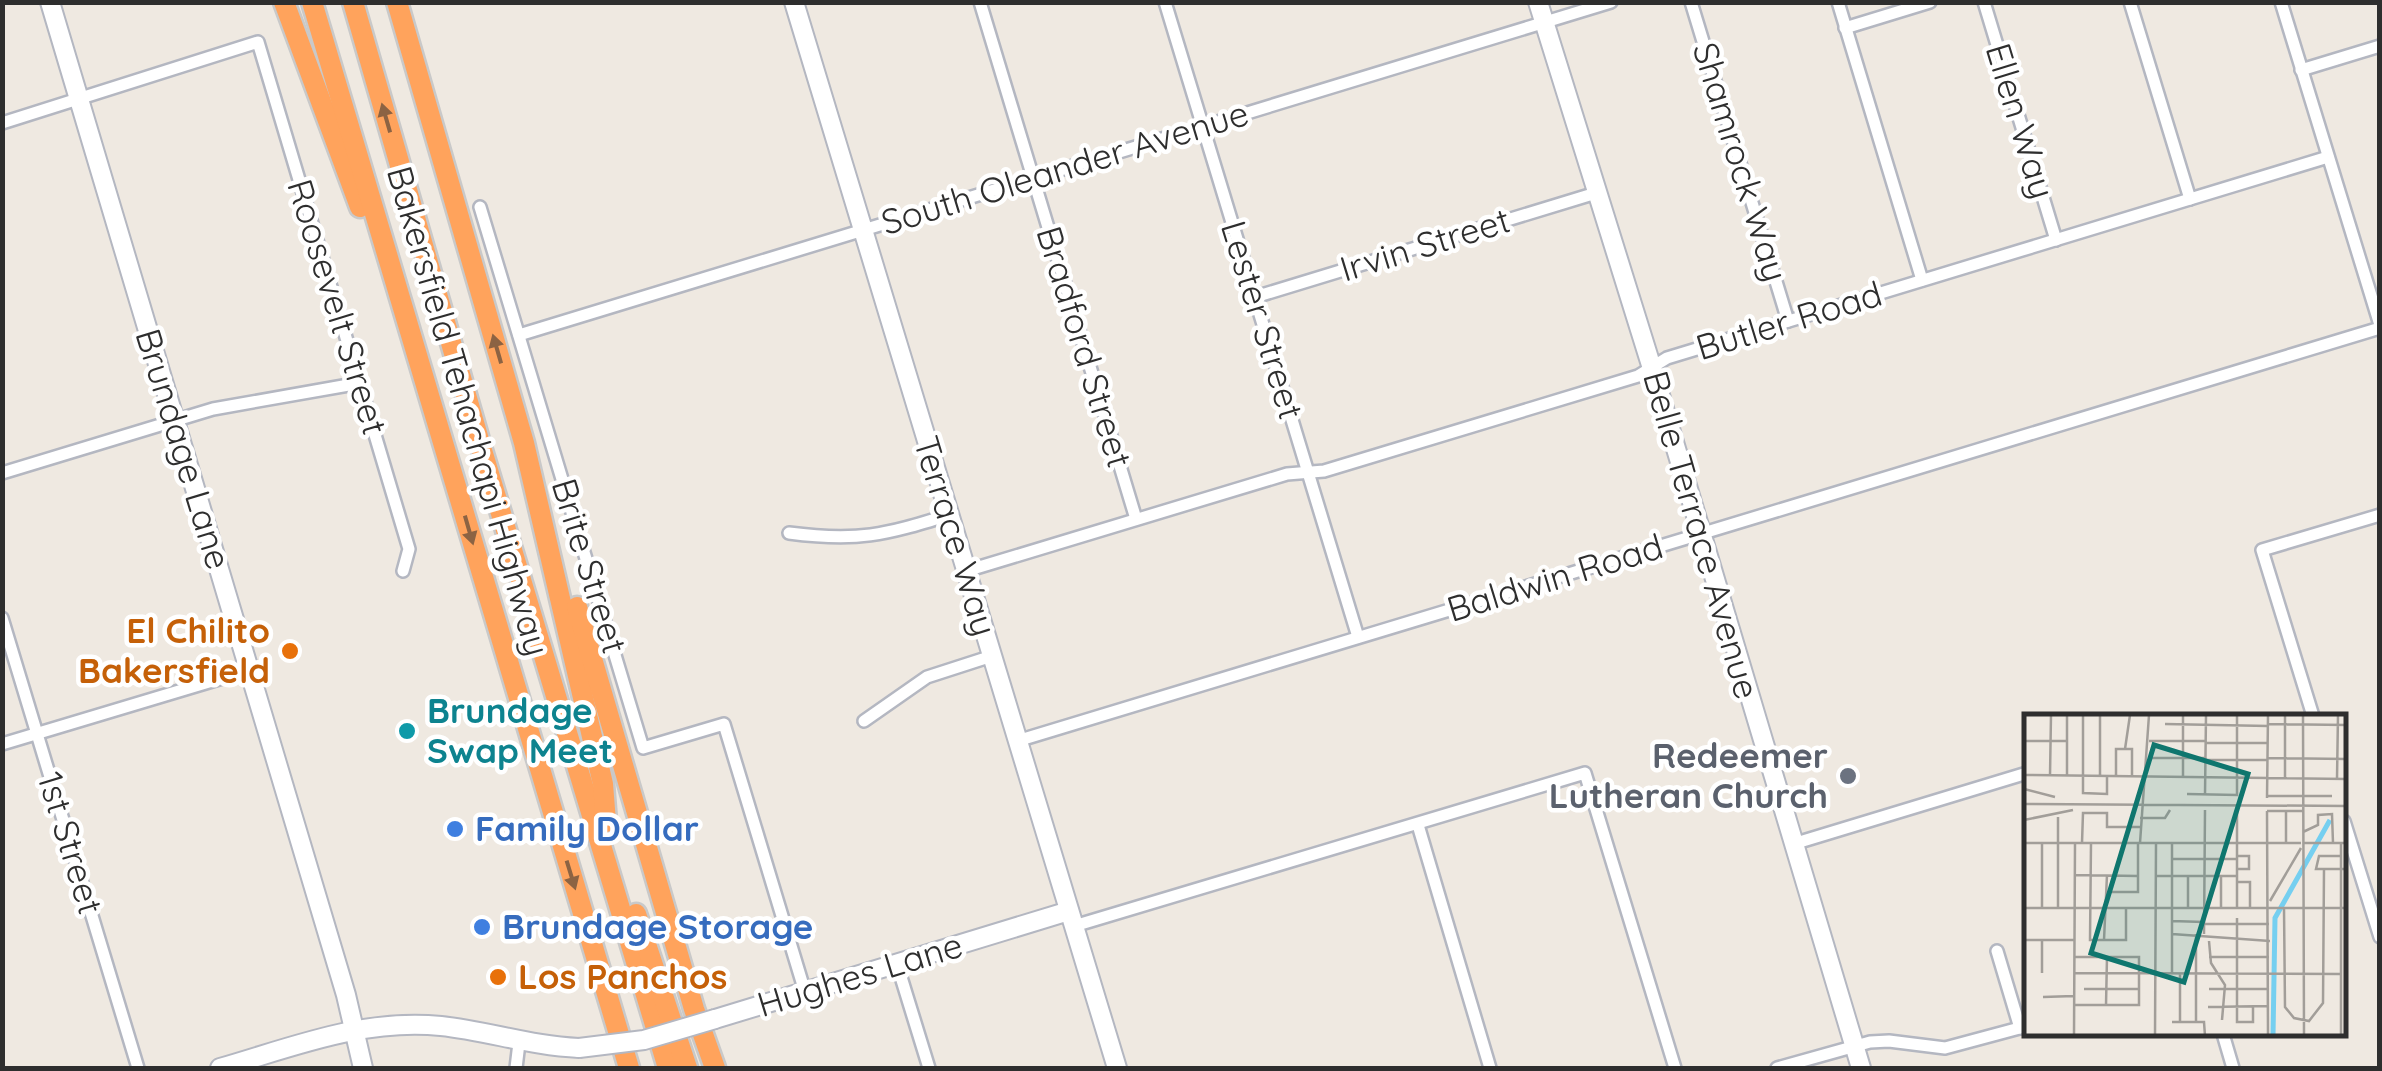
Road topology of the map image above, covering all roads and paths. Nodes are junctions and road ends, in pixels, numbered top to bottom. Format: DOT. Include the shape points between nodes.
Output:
graph roads {
  1 [pos="50,2"];
  2 [pos="284,2"];
  3 [pos="312,2"];
  4 [pos="353,2"];
  5 [pos="398,2"];
  6 [pos="794,2"];
  7 [pos="980,2"];
  8 [pos="1165,2"];
  9 [pos="1538,2"];
  10 [pos="1611,2"];
  11 [pos="1691,2"];
  12 [pos="1838,2"];
  13 [pos="1930,2"];
  14 [pos="1984,2"];
  15 [pos="2130,2"];
  16 [pos="2281,2"];
  17 [pos="1544,23"];
  18 [pos="1845,28"];
  19 [pos="2380,46"];
  20 [pos="2301,70"];
  21 [pos="79,100"];
  22 [pos="2,123"];
  23 [pos="1203,126"];
  24 [pos="2328,157"];
  25 [pos="1033,178"];
  26 [pos="1596,193"];
  27 [pos="2190,199"];
  28 [pos="480,208"];
  29 [pos="863,230"];
  30 [pos="2056,240"];
  31 [pos="1922,280"];
  32 [pos="1255,297"];
  33 [pos="1788,321"];
  34 [pos="2380,327"];
  35 [pos="519,335"];
  36 [pos="1651,365"];
  37 [pos="360,384"];
  38 [pos="175,421"];
  39 [pos="442,436"];
  40 [pos="524,443"];
  41 [pos="481,447"];
  42 [pos="1308,471"];
  43 [pos="2,473"];
  44 [pos="949,515"];
  45 [pos="2380,515"];
  46 [pos="1136,519"];
  47 [pos="789,533"];
  48 [pos="1699,534"];
  49 [pos="966,570"];
  50 [pos="403,571"];
  51 [pos="2,618"];
  52 [pos="1358,638"];
  53 [pos="992,656"];
  54 [pos="249,670"];
  55 [pos="2311,714"];
  56 [pos="864,721"];
  57 [pos="37,734"];
  58 [pos="1017,741"];
  59 [pos="2,744"];
  60 [pos="2024,774"];
  61 [pos="606,822"];
  62 [pos="1418,825"];
  63 [pos="2347,831"];
  64 [pos="1793,844"];
  65 [pos="2380,888"];
  66 [pos="2366,892"];
  67 [pos="1072,919"];
  68 [pos="2380,937"];
  69 [pos="1997,951"];
  70 [pos="897,964"];
  71 [pos="805,992"];
  72 [pos="2024,1027"];
  73 [pos="354,1028"];
  74 [pos="2224,1036"];
  75 [pos="519,1043"];
  76 [pos="1854,1045"];
  77 [pos="138,1068"];
  78 [pos="220,1068"];
  79 [pos="363,1068"];
  80 [pos="516,1068"];
  81 [pos="629,1068"];
  82 [pos="668,1068"];
  83 [pos="687,1068"];
  84 [pos="714,1068"];
  85 [pos="929,1068"];
  86 [pos="1117,1068"];
  87 [pos="1490,1068"];
  88 [pos="1676,1068"];
  89 [pos="1777,1068"];
  90 [pos="1862,1068"];
  91 [pos="2233,1068"];
  1 -- 21 [label="street, Brundage Lane"];
  2 -- 39 [label="highway"];
  3 -- 39 [label="highway, Bakersfield Tehachapi Highway"];
  41 -- 4 [label="highway, Bakersfield Tehachapi Highway, one-way"];
  40 -- 5 [label="highway, one-way"];
  6 -- 29 [label="street, Terrace Way"];
  7 -- 25 [label="street, Bradford Street"];
  8 -- 23 [label="street, Lester Street"];
  9 -- 17 [label="street, Belle Terrace Avenue"];
  10 -- 17 [label="street, South Oleander Avenue"];
  11 -- 33 [label="street, Shamrock Way"];
  12 -- 18 [label="street"];
  13 -- 18 [label="street"];
  14 -- 30 [label="street, Ellen Way"];
  15 -- 27 [label="street"];
  16 -- 20 [label="street"];
  17 -- 23 [label="street, South Oleander Avenue"];
  17 -- 26 [label="street, Belle Terrace Avenue"];
  18 -- 31 [label="street"];
  19 -- 20 [label="street"];
  20 -- 24 [label="street"];
  21 -- 22 [label="street"];
  21 -- 37 [label="street, Roosevelt Street" via="258,42"];
  21 -- 38 [label="street, Brundage Lane"];
  23 -- 25 [label="street, South Oleander Avenue"];
  23 -- 32 [label="street, Lester Street"];
  24 -- 27 [label="street, Butler Road"];
  24 -- 34 [label="street"];
  25 -- 29 [label="street, South Oleander Avenue"];
  25 -- 46 [label="street, Bradford Street"];
  26 -- 32 [label="street, Irvin Street"];
  26 -- 36 [label="street, Belle Terrace Avenue"];
  27 -- 30 [label="street, Butler Road"];
  28 -- 35 [label="street, Brite Street"];
  29 -- 35 [label="street, South Oleander Avenue"];
  29 -- 44 [label="street, Terrace Way"];
  30 -- 31 [label="street, Butler Road"];
  31 -- 33 [label="street, Butler Road"];
  32 -- 42 [label="street, Lester Street"];
  33 -- 36 [label="street, Butler Road"];
  34 -- 48 [label="street, Baldwin Road"];
  35 -- 71 [label="street, Brite Street" via="643,748 724,724"];
  36 -- 42 [label="street, Butler Road" via="1638,376"];
  36 -- 48 [label="street, Belle Terrace Avenue"];
  37 -- 38 [label="street"];
  37 -- 50 [label="street, Roosevelt Street" via="409,550"];
  38 -- 43 [label="street"];
  38 -- 54 [label="street, Brundage Lane"];
  39 -- 81 [label="highway, Bakersfield Tehachapi Highway, one-way"];
  40 -- 61 [label="highway" via="579,671"];
  40 -- 84 [label="highway"];
  41 -- 61 [label="highway"];
  41 -- 82 [label="highway"];
  42 -- 46 [label="street, Butler Road"];
  42 -- 52 [label="street, Lester Street"];
  44 -- 47 [label="street" via="857,538"];
  44 -- 49 [label="street, Terrace Way"];
  45 -- 55 [label="street" via="2262,550"];
  46 -- 49 [label="street, Butler Road"];
  48 -- 52 [label="street, Baldwin Road"];
  48 -- 64 [label="street, Belle Terrace Avenue"];
  49 -- 53 [label="street, Terrace Way"];
  51 -- 57 [label="street, 1st Street"];
  52 -- 58 [label="street, Baldwin Road"];
  53 -- 56 [label="street" via="927,677"];
  53 -- 58 [label="street, Terrace Way"];
  54 -- 57 [label="street"];
  54 -- 73 [label="street, Brundage Lane"];
  57 -- 59 [label="street"];
  57 -- 77 [label="street, 1st Street"];
  58 -- 67 [label="street, Terrace Way"];
  60 -- 64 [label="street"];
  61 -- 83 [label="highway"];
  62 -- 67 [label="street, Hughes Lane"];
  62 -- 87 [label="street"];
  62 -- 88 [label="street, Hughes Lane" via="1584,773"];
  63 -- 66 [label="street"];
  64 -- 76 [label="street, Belle Terrace Avenue"];
  65 -- 66 [label="street"];
  66 -- 68 [label="street"];
  67 -- 70 [label="street, Hughes Lane"];
  67 -- 86 [label="street, Terrace Way"];
  69 -- 72 [label="street"];
  70 -- 71 [label="street, Hughes Lane"];
  70 -- 85 [label="street"];
  71 -- 75 [label="street, Hughes Lane, bridge" via="609,1047"];
  72 -- 76 [label="street" via="1945,1048 1889,1041"];
  73 -- 75 [label="street, Hughes Lane" via="440,1026"];
  73 -- 78 [label="street, Hughes Lane"];
  73 -- 79 [label="street, Brundage Lane"];
  74 -- 91 [label="street"];
  75 -- 80 [label="street"];
  76 -- 89 [label="street"];
  76 -- 90 [label="street, Belle Terrace Avenue"];
}
